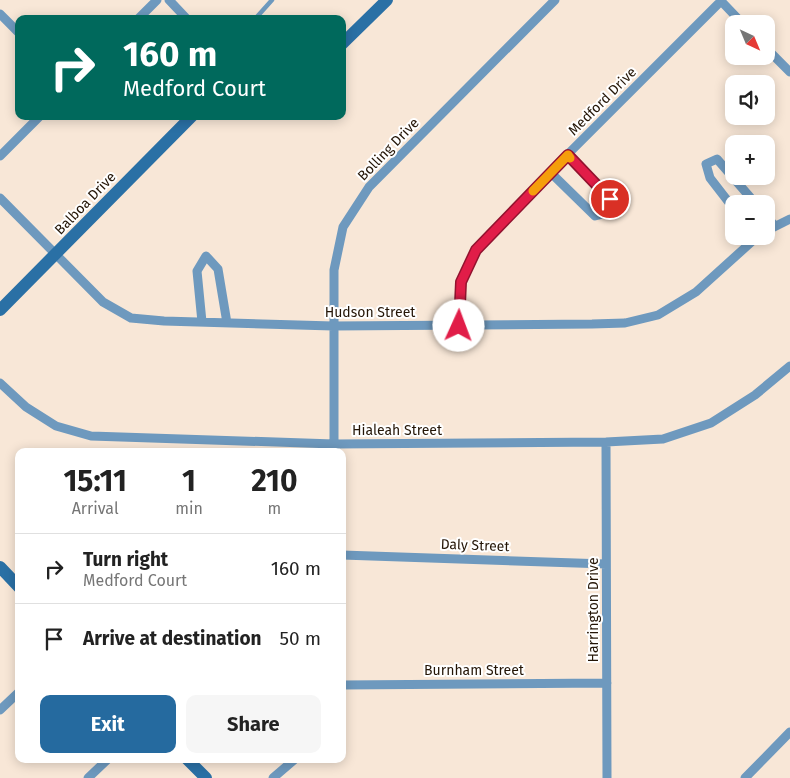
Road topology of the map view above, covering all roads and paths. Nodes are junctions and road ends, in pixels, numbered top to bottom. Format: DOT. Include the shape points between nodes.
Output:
graph roads {
  1 [pos="157,0"];
  2 [pos="169,0"];
  3 [pos="272,0"];
  4 [pos="387,0"];
  5 [pos="555,0"];
  6 [pos="720,1"];
  7 [pos="0,14"];
  8 [pos="142,15"];
  9 [pos="183,15"];
  10 [pos="259,15"];
  11 [pos="734,15"];
  12 [pos="15,29"];
  13 [pos="346,40"];
  14 [pos="775,57"];
  15 [pos="790,72"];
  16 [pos="36,120"];
  17 [pos="188,120"];
  18 [pos="568,155"];
  19 [pos="0,156"];
  20 [pos="551,173"];
  21 [pos="748,195"];
  22 [pos="725,197"];
  23 [pos="0,198"];
  24 [pos="790,218"];
  25 [pos="775,226"];
  26 [pos="748,245"];
  27 [pos="55,255"];
  28 [pos="0,310"];
  29 [pos="202,322"];
  30 [pos="227,323"];
  31 [pos="333,326"];
  32 [pos="459,326"];
  33 [pos="790,366"];
  34 [pos="0,383"];
  35 [pos="606,442"];
  36 [pos="334,448"];
  37 [pos="346,554"];
  38 [pos="606,564"];
  39 [pos="0,567"];
  40 [pos="15,583"];
  41 [pos="607,683"];
  42 [pos="346,685"];
  43 [pos="15,696"];
  44 [pos="0,710"];
  45 [pos="790,732"];
  46 [pos="104,763"];
  47 [pos="191,763"];
  48 [pos="290,763"];
  49 [pos="88,778"];
  50 [pos="206,778"];
  51 [pos="273,778"];
  52 [pos="607,778"];
  53 [pos="745,778"];
  1 -- 8 [label="street"];
  2 -- 9 [label="street"];
  3 -- 10 [label="lane"];
  4 -- 13 [label="street"];
  5 -- 31 [label="street, Bolling Drive" via="370,187 343,227 334,270"];
  6 -- 11 [label="street"];
  6 -- 18 [label="street, Medford Drive"];
  7 -- 12 [label="street"];
  14 -- 15 [label="street"];
  16 -- 19 [label="street"];
  17 -- 27 [label="street, Balboa Drive"];
  18 -- 20 [label="street, Medford Drive"];
  18 -- 20 [label="street" via="610,199 607,213 596,216"];
  20 -- 32 [label="street, Medford Drive" via="476,250 461,282"];
  21 -- 22 [label="street" via="717,159 706,164 710,178"];
  23 -- 27 [label="street, Hudson Street"];
  24 -- 25 [label="street"];
  26 -- 32 [label="street, Hudson Street" via="696,292 658,315 592,324"];
  27 -- 28 [label="street, Balboa Drive"];
  27 -- 29 [label="street, Hudson Street" via="103,302 131,318"];
  29 -- 30 [label="street, Hudson Street"];
  29 -- 30 [label="street" via="197,272 206,256 218,269"];
  30 -- 31 [label="street, Hudson Street"];
  31 -- 32 [label="street, Hudson Street"];
  31 -- 36 [label="street, Bolling Drive"];
  33 -- 35 [label="street, Hialeah Street" via="755,395 711,423 663,439"];
  34 -- 36 [label="street, Hialeah Street" via="26,407 56,426 91,436"];
  35 -- 36 [label="street, Hialeah Street"];
  35 -- 38 [label="street, Harrington Drive"];
  37 -- 38 [label="street, Daly Street"];
  38 -- 41 [label="street, Harrington Drive"];
  39 -- 40 [label="street"];
  41 -- 42 [label="street, Burnham Street"];
  41 -- 52 [label="street, Harrington Drive"];
  43 -- 44 [label="street"];
  45 -- 53 [label="street"];
  46 -- 49 [label="street"];
  47 -- 50 [label="street"];
  48 -- 51 [label="street"];
}
